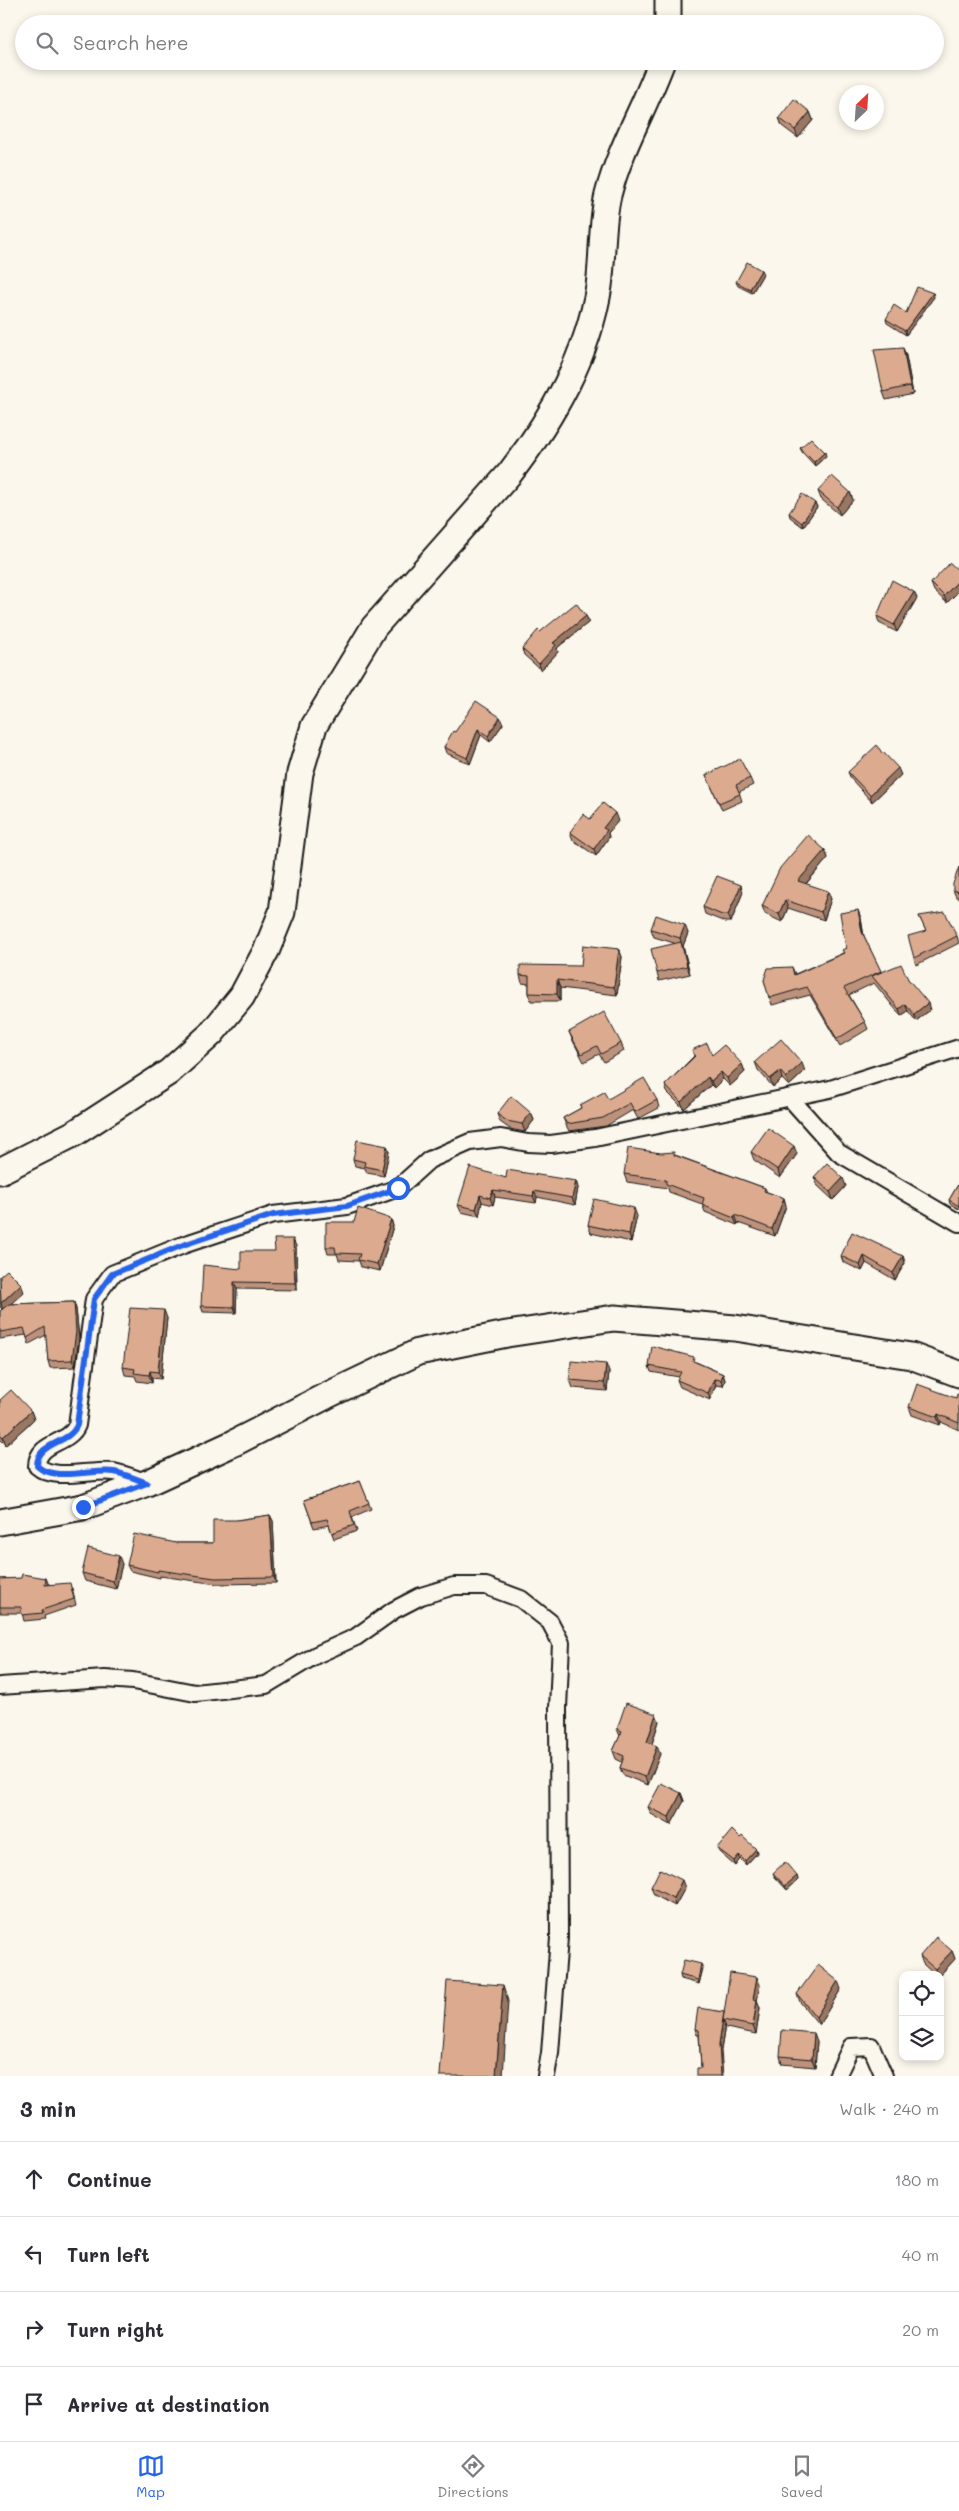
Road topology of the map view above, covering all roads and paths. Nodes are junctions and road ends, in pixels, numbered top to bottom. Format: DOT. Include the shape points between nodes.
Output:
graph roads {
  1 [pos="668,0"];
  2 [pos="668,15"];
  3 [pos="659,70"];
  4 [pos="959,1048"];
  5 [pos="790,1098"];
  6 [pos="0,1171"];
  7 [pos="959,1223"];
  8 [pos="959,1374"];
  9 [pos="147,1483"];
  10 [pos="0,1522"];
  11 [pos="0,1686"];
  12 [pos="546,2076"];
  13 [pos="837,2076"];
  14 [pos="884,2076"];
  1 -- 2 [label="main road"];
  3 -- 6 [label="main road" via="631,129 607,197 593,318 575,368 563,394 510,473 374,626 314,726 300,773 282,912 242,996 211,1034 169,1072 75,1133"];
  4 -- 5 [label="street" via="862,1080"];
  5 -- 7 [label="street" via="839,1153"];
  5 -- 9 [label="street" via="550,1144 506,1139 479,1140 429,1160 398,1188 347,1206 273,1215 183,1245 112,1274 94,1299 77,1425 70,1436 41,1452 37,1466 43,1471 72,1474 112,1472"];
  8 -- 9 [label="main road" via="911,1356 813,1340 735,1328 614,1318 507,1334 418,1352"];
  9 -- 10 [label="main road" via="83,1507"];
  11 -- 12 [label="street" via="105,1679 195,1693 266,1685 356,1637 394,1610 421,1596 454,1586 486,1586 521,1599 550,1622 561,1642 558,1938"];
  13 -- 14 [label="street" via="851,2047 871,2046"];
}
